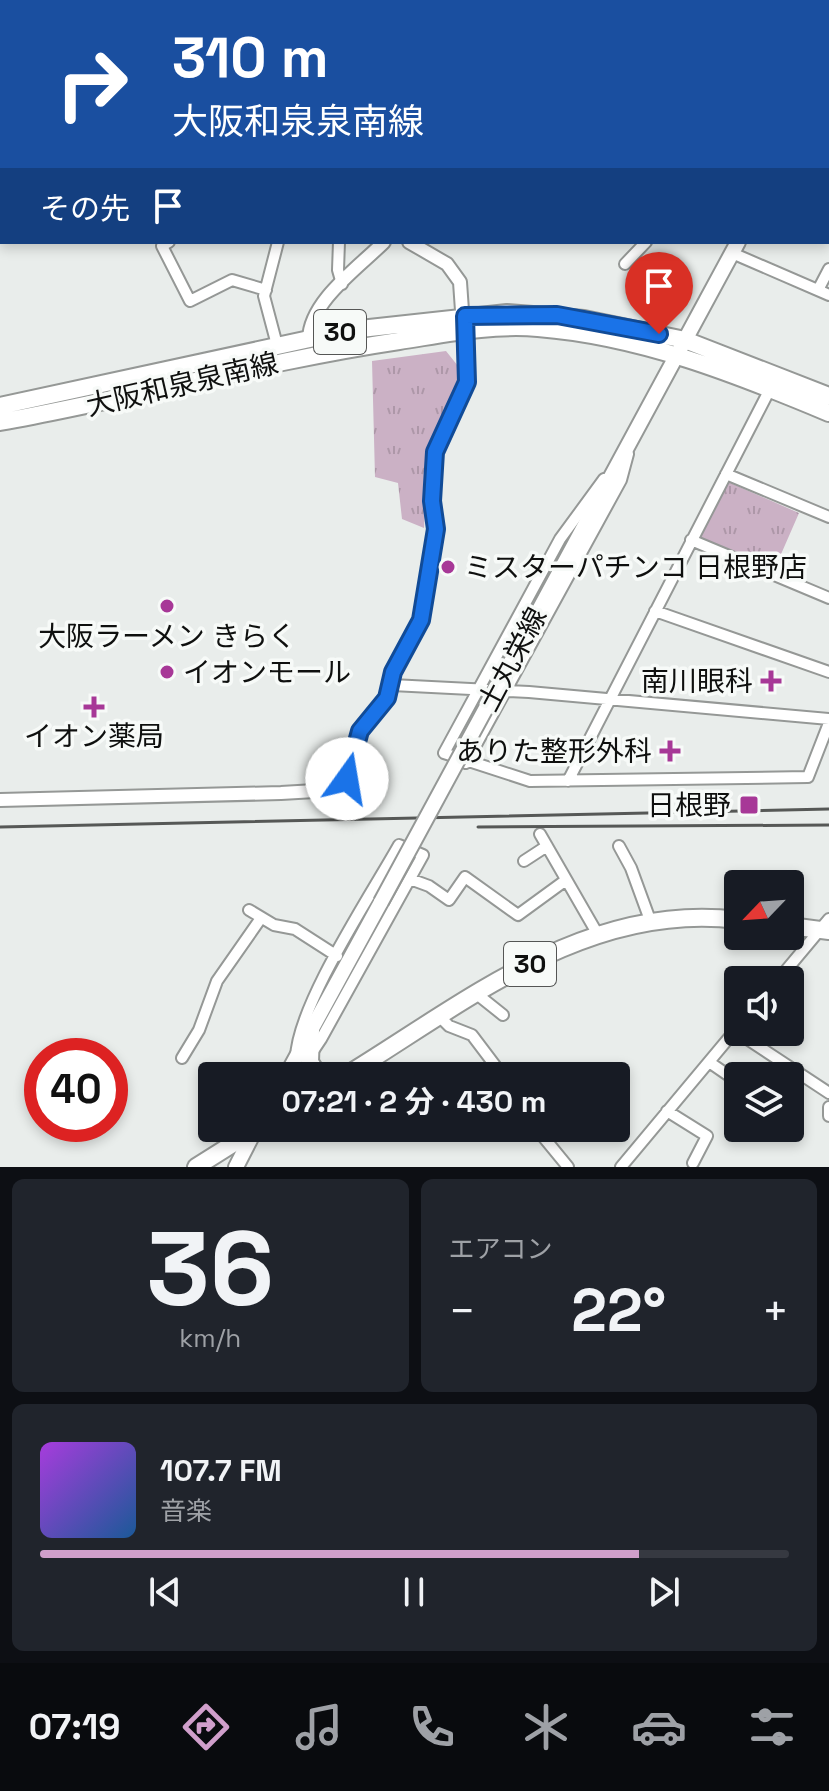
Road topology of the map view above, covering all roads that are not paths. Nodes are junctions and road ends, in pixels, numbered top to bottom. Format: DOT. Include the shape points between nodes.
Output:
graph roads {
  1 [pos="163,244"];
  2 [pos="278,244"];
  3 [pos="339,244"];
  4 [pos="382,244"];
  5 [pos="413,244"];
  6 [pos="640,244"];
  7 [pos="735,247"];
  8 [pos="625,264"];
  9 [pos="829,269"];
  10 [pos="342,284"];
  11 [pos="266,290"];
  12 [pos="818,290"];
  13 [pos="829,295"];
  14 [pos="465,323"];
  15 [pos="309,339"];
  16 [pos="685,340"];
  17 [pos="277,345"];
  18 [pos="675,356"];
  19 [pos="770,389"];
  20 [pos="829,396"];
  21 [pos="0,406"];
  22 [pos="829,413"];
  23 [pos="0,422"];
  24 [pos="632,437"];
  25 [pos="620,459"];
  26 [pos="726,474"];
  27 [pos="829,517"];
  28 [pos="691,540"];
  29 [pos="829,598"];
  30 [pos="655,611"];
  31 [pos="829,672"];
  32 [pos="392,685"];
  33 [pos="478,691"];
  34 [pos="505,692"];
  35 [pos="609,699"];
  36 [pos="829,721"];
  37 [pos="466,763"];
  38 [pos="568,781"];
  39 [pos="0,800"];
  40 [pos="540,834"];
  41 [pos="547,846"];
  42 [pos="619,846"];
  43 [pos="524,861"];
  44 [pos="410,879"];
  45 [pos="566,880"];
  46 [pos="249,910"];
  47 [pos="261,918"];
  48 [pos="724,919"];
  49 [pos="650,920"];
  50 [pos="804,926"];
  51 [pos="826,927"];
  52 [pos="597,933"];
  53 [pos="337,956"];
  54 [pos="791,966"];
  55 [pos="478,995"];
  56 [pos="503,1015"];
  57 [pos="441,1018"];
  58 [pos="311,1030"];
  59 [pos="724,1044"];
  60 [pos="761,1046"];
  61 [pos="303,1056"];
  62 [pos="182,1058"];
  63 [pos="298,1062"];
  64 [pos="310,1062"];
  65 [pos="371,1062"];
  66 [pos="492,1062"];
  67 [pos="709,1062"];
  68 [pos="724,1072"];
  69 [pos="829,1093"];
  70 [pos="829,1107"];
  71 [pos="667,1111"];
  72 [pos="829,1116"];
  73 [pos="235,1142"];
  74 [pos="249,1142"];
  75 [pos="547,1142"];
  76 [pos="693,1163"];
  77 [pos="196,1167"];
  78 [pos="236,1167"];
  79 [pos="568,1167"];
  80 [pos="621,1167"];
  1 -- 11 [label="street" via="190,301 232,280"];
  2 -- 11 [label="street"];
  3 -- 10 [label="street"];
  4 -- 10 [label="street"];
  5 -- 14 [label="street" via="458,277"];
  6 -- 8 [label="street"];
  7 -- 12 [label="street"];
  7 -- 16 [label="main road, 土丸栄線"];
  9 -- 12 [label="street"];
  10 -- 15 [label="street" via="313,317"];
  11 -- 17 [label="street"];
  12 -- 13 [label="street"];
  14 -- 15 [label="main road, 大阪和泉泉南線 / 30"];
  14 -- 16 [label="main road, 大阪和泉泉南線 / 30" via="557,315"];
  14 -- 18 [label="main road, 大阪和泉泉南線 / 30" via="538,328"];
  14 -- 23 [label="main road, 大阪和泉泉南線 / 30"];
  14 -- 32 [label="street" via="467,382 435,452 436,529 421,620 393,672"];
  15 -- 17 [label="main road, 大阪和泉泉南線 / 30"];
  16 -- 18 [label="main road, 土丸栄線"];
  16 -- 20 [label="main road, 大阪和泉泉南線 / 30"];
  17 -- 21 [label="main road, 大阪和泉泉南線 / 30"];
  18 -- 19 [label="main road, 大阪和泉泉南線 / 30"];
  18 -- 24 [label="main road, 土丸栄線"];
  19 -- 22 [label="main road, 大阪和泉泉南線 / 30"];
  19 -- 26 [label="street"];
  24 -- 25 [label="main road, 土丸栄線"];
  24 -- 34 [label="street" via="621,480"];
  25 -- 33 [label="street" via="560,539"];
  25 -- 58 [label="main road, 土丸栄線, bridge"];
  26 -- 27 [label="street"];
  26 -- 28 [label="street"];
  28 -- 29 [label="street"];
  28 -- 30 [label="street"];
  30 -- 31 [label="street"];
  30 -- 35 [label="street"];
  32 -- 33 [label="street"];
  32 -- 39 [label="street" via="360,731 347,779 332,790"];
  33 -- 34 [label="street"];
  33 -- 37 [label="street" via="444,753"];
  34 -- 35 [label="street"];
  34 -- 37 [label="street"];
  35 -- 36 [label="street"];
  35 -- 38 [label="street"];
  36 -- 38 [label="street" via="808,777"];
  37 -- 38 [label="street" via="530,781"];
  40 -- 41 [label="street"];
  41 -- 43 [label="street"];
  41 -- 45 [label="street"];
  42 -- 49 [label="street"];
  44 -- 45 [label="street" via="449,900 465,877 518,915"];
  44 -- 53 [label="street" via="423,855 399,845"];
  44 -- 61 [label="street"];
  45 -- 52 [label="street"];
  46 -- 47 [label="street"];
  47 -- 53 [label="street" via="295,929"];
  47 -- 62 [label="street" via="217,981 193,1044"];
  48 -- 49 [label="main road, 30"];
  49 -- 52 [label="main road, 30"];
  50 -- 51 [label="main road"];
  51 -- 54 [label="street"];
  52 -- 55 [label="main road, 30" via="542,957"];
  53 -- 61 [label="street" via="296,1038"];
  55 -- 56 [label="street"];
  55 -- 57 [label="main road, 30"];
  57 -- 65 [label="main road, 30"];
  57 -- 66 [label="street" via="472,1035"];
  58 -- 61 [label="main road"];
  59 -- 67 [label="street"];
  60 -- 69 [label="street"];
  61 -- 63 [label="main road"];
  61 -- 64 [label="main road"];
  67 -- 68 [label="street"];
  67 -- 71 [label="street"];
  70 -- 72 [label="street"];
  71 -- 76 [label="street" via="707,1136"];
  71 -- 80 [label="street"];
  73 -- 77 [label="main road"];
  74 -- 78 [label="main road"];
  75 -- 79 [label="street"];
}
